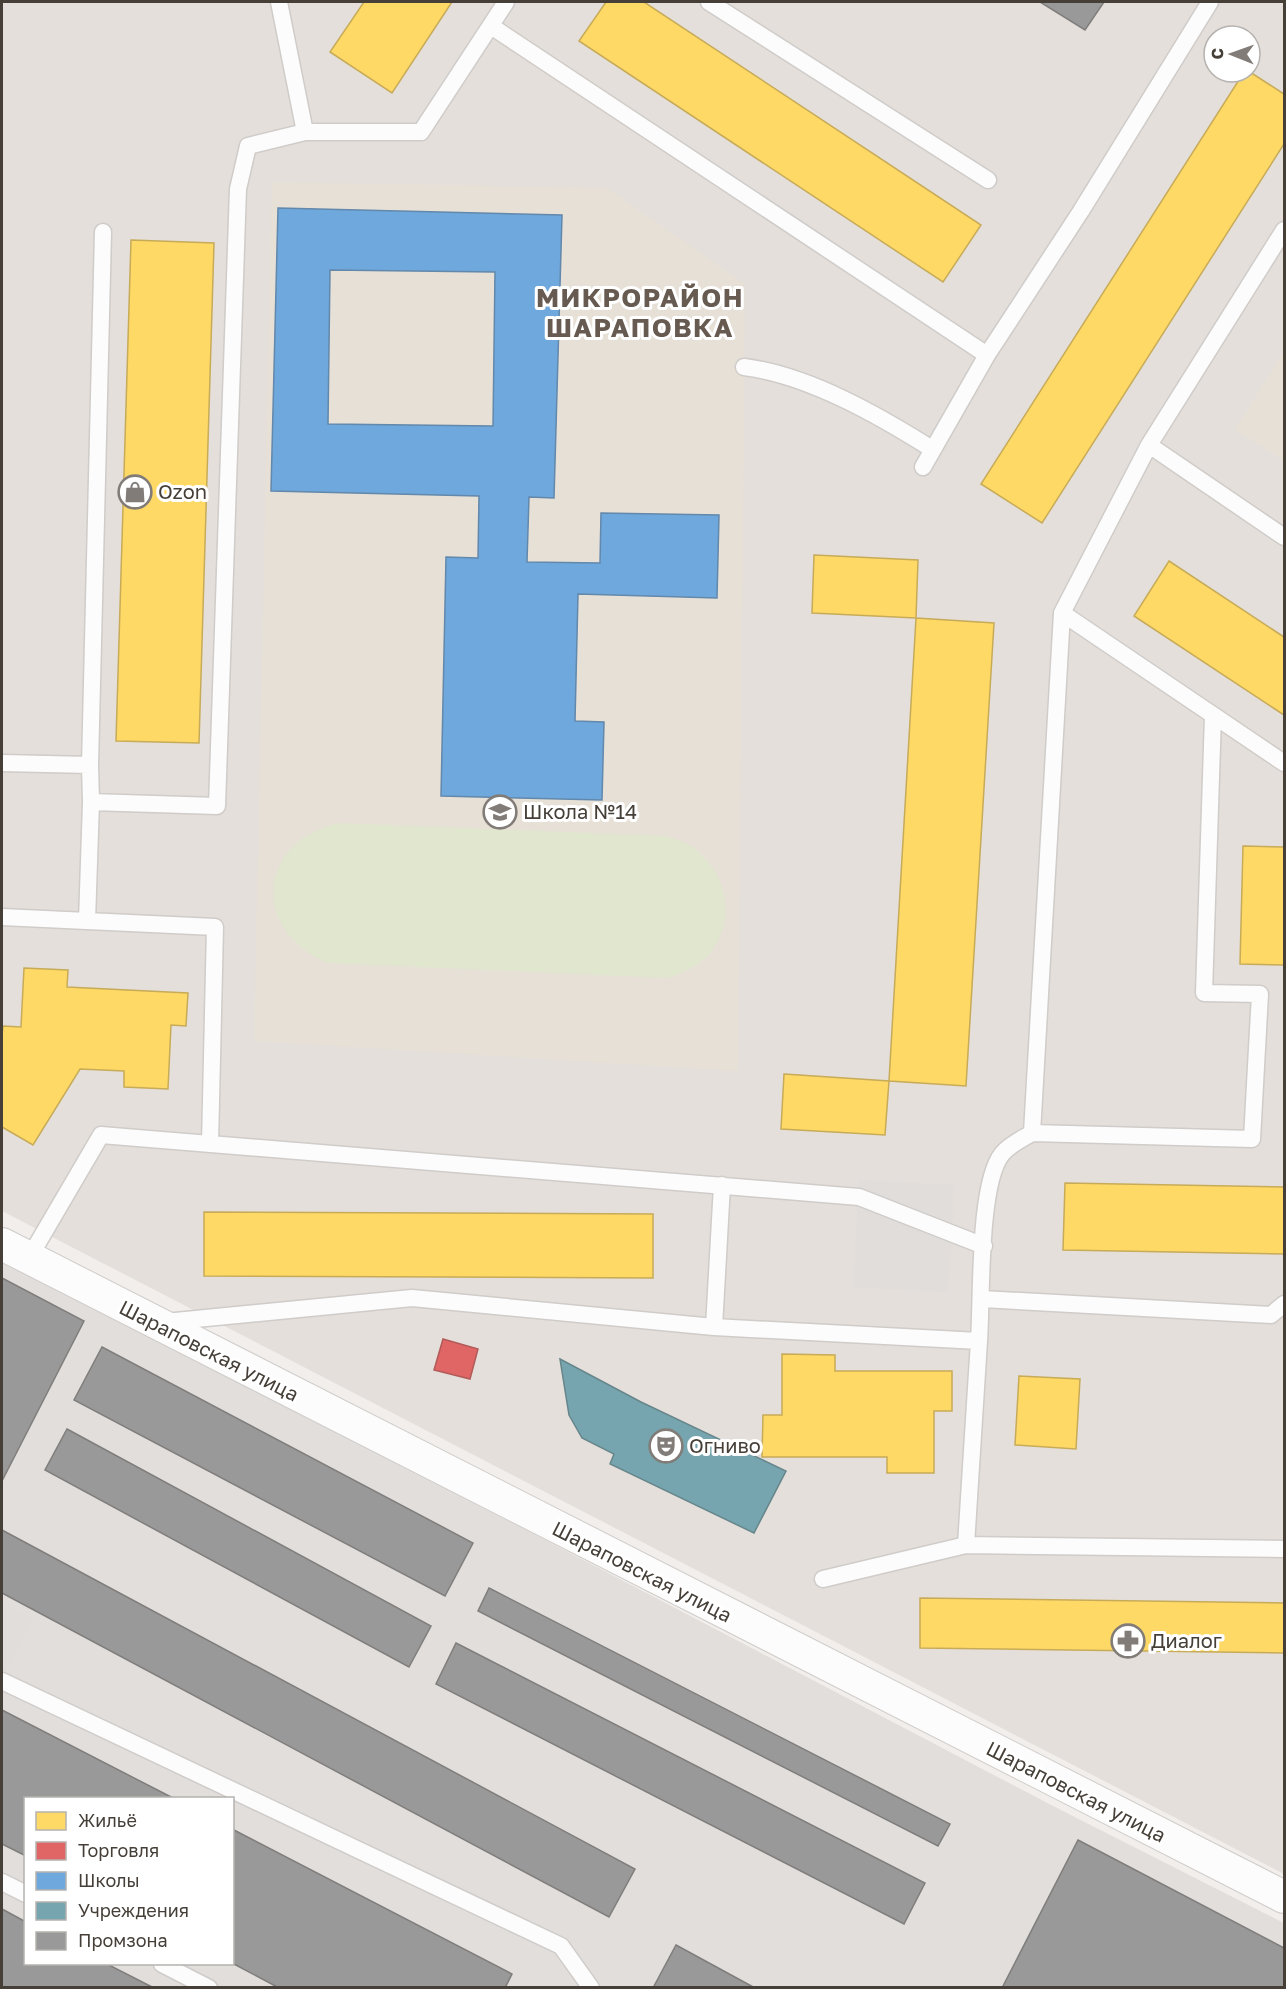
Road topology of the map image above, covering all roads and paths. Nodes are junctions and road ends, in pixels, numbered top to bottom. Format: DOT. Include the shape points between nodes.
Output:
graph roads {
  1 [pos="279,2"];
  2 [pos="506,2"];
  3 [pos="709,2"];
  4 [pos="1210,2"];
  5 [pos="491,26"];
  6 [pos="305,132"];
  7 [pos="988,180"];
  8 [pos="1284,230"];
  9 [pos="103,232"];
  10 [pos="987,355"];
  11 [pos="744,367"];
  12 [pos="1149,445"];
  13 [pos="932,449"];
  14 [pos="923,467"];
  15 [pos="1284,537"];
  16 [pos="1062,613"];
  17 [pos="1213,715"];
  18 [pos="2,763"];
  19 [pos="1284,763"];
  20 [pos="90,765"];
  21 [pos="91,802"];
  22 [pos="2,917"];
  23 [pos="87,921"];
  24 [pos="1032,1133"];
  25 [pos="210,1144"];
  26 [pos="722,1185"];
  27 [pos="2,1244"];
  28 [pos="984,1246"];
  29 [pos="29,1258"];
  30 [pos="982,1299"];
  31 [pos="1284,1304"];
  32 [pos="153,1323"];
  33 [pos="714,1327"];
  34 [pos="979,1341"];
  35 [pos="966,1545"];
  36 [pos="1284,1549"];
  37 [pos="823,1579"];
  38 [pos="2,1681"];
  39 [pos="2,1882"];
  40 [pos="24,1893"];
  41 [pos="1284,1897"];
  42 [pos="164,1965"];
  43 [pos="209,1988"];
  44 [pos="591,1988"];
  1 -- 6 [label="lane"];
  2 -- 5 [label="lane"];
  3 -- 7 [label="lane"];
  4 -- 10 [label="lane"];
  5 -- 6 [label="lane" via="421,132"];
  5 -- 10 [label="lane"];
  6 -- 21 [label="lane" via="248,146 238,189 217,806"];
  8 -- 12 [label="lane"];
  9 -- 20 [label="lane"];
  10 -- 13 [label="lane"];
  11 -- 13 [label="lane" via="788,378 833,396 889,421"];
  12 -- 15 [label="lane"];
  12 -- 16 [label="lane"];
  13 -- 14 [label="lane"];
  16 -- 17 [label="lane"];
  16 -- 24 [label="lane"];
  17 -- 19 [label="lane"];
  17 -- 24 [label="lane" via="1204,993 1260,994 1252,1139"];
  18 -- 20 [label="lane"];
  20 -- 21 [label="lane"];
  21 -- 23 [label="lane"];
  22 -- 23 [label="lane"];
  23 -- 25 [label="lane" via="215,927"];
  24 -- 28 [label="lane" via="1002,1154 990,1179"];
  25 -- 26 [label="lane"];
  25 -- 29 [label="lane" via="101,1135"];
  26 -- 28 [label="lane" via="859,1197"];
  26 -- 33 [label="lane"];
  27 -- 29 [label="street, Шараповская улица"];
  28 -- 30 [label="lane"];
  29 -- 32 [label="street, Шараповская улица"];
  30 -- 31 [label="lane" via="1271,1315"];
  30 -- 34 [label="lane"];
  32 -- 33 [label="lane" via="412,1298"];
  32 -- 41 [label="street, Шараповская улица"];
  33 -- 34 [label="lane"];
  34 -- 35 [label="lane"];
  35 -- 36 [label="lane"];
  35 -- 37 [label="lane"];
  38 -- 44 [label="lane" via="561,1946"];
  39 -- 40 [label="lane"];
  42 -- 43 [label="lane"];
}
